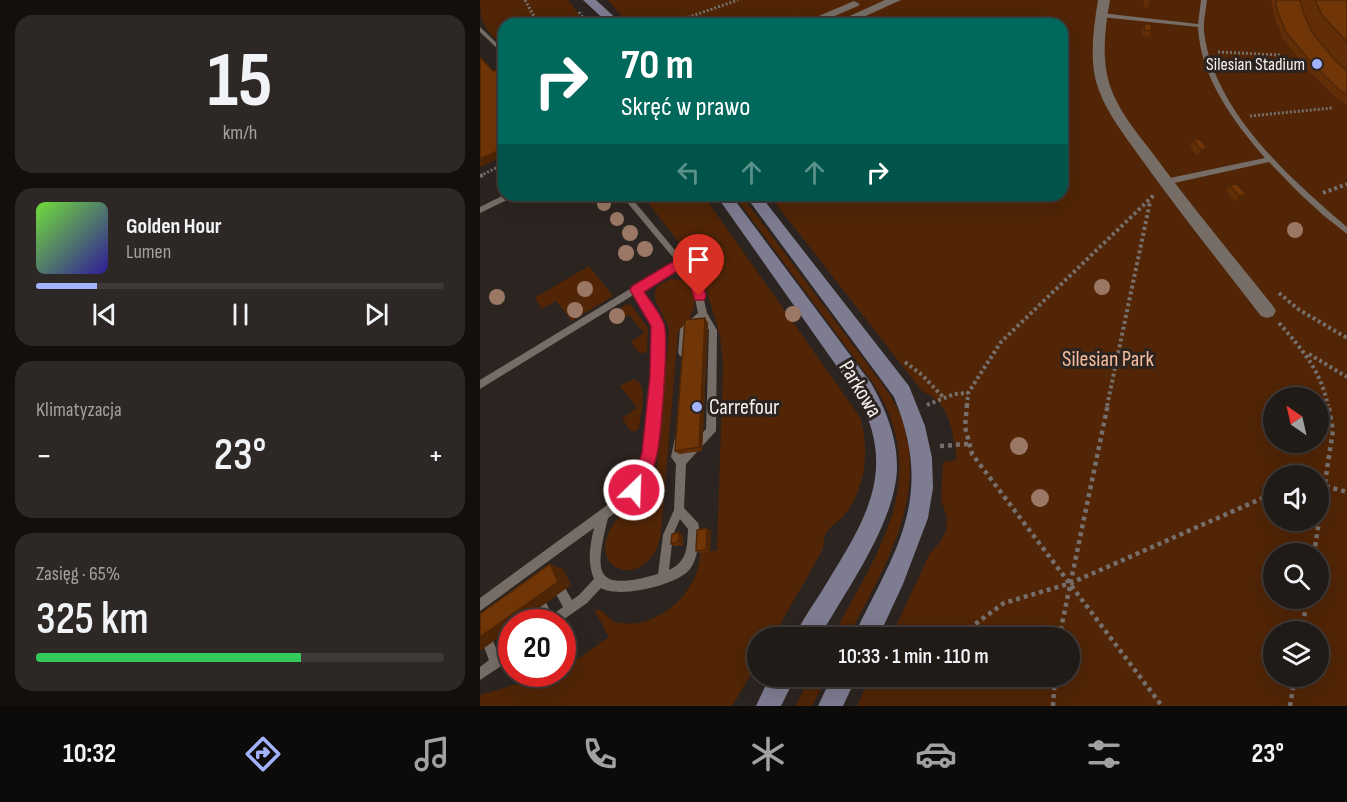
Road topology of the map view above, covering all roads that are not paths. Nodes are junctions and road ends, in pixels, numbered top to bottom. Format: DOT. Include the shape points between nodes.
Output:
graph roads {
  1 [pos="588,0"];
  2 [pos="864,0"];
  3 [pos="895,0"];
  4 [pos="1104,0"];
  5 [pos="1204,0"];
  6 [pos="846,7"];
  7 [pos="1101,15"];
  8 [pos="858,16"];
  9 [pos="597,18"];
  10 [pos="609,18"];
  11 [pos="820,18"];
  12 [pos="853,18"];
  13 [pos="1201,26"];
  14 [pos="480,29"];
  15 [pos="498,47"];
  16 [pos="1270,159"];
  17 [pos="1166,182"];
  18 [pos="498,201"];
  19 [pos="630,201"];
  20 [pos="727,201"];
  21 [pos="757,201"];
  22 [pos="480,210"];
  23 [pos="1347,231"];
  24 [pos="681,262"];
  25 [pos="637,290"];
  26 [pos="1268,311"];
  27 [pos="703,314"];
  28 [pos="682,362"];
  29 [pos="480,385"];
  30 [pos="679,427"];
  31 [pos="681,462"];
  32 [pos="679,510"];
  33 [pos="603,515"];
  34 [pos="544,559"];
  35 [pos="525,573"];
  36 [pos="663,578"];
  37 [pos="600,581"];
  38 [pos="480,605"];
  39 [pos="543,609"];
  40 [pos="570,609"];
  41 [pos="480,623"];
  42 [pos="812,627"];
  43 [pos="870,627"];
  44 [pos="496,662"];
  45 [pos="480,674"];
  46 [pos="778,687"];
  47 [pos="840,687"];
  48 [pos="768,706"];
  49 [pos="830,706"];
  1 -- 9 [label="street"];
  1 -- 10 [label="street"];
  2 -- 6 [label="street"];
  3 -- 8 [label="street"];
  4 -- 7 [label="street"];
  5 -- 13 [label="lane"];
  6 -- 8 [label="street"];
  6 -- 11 [label="street"];
  7 -- 13 [label="lane"];
  7 -- 17 [label="street" via="1099,60 1106,94"];
  8 -- 12 [label="street"];
  13 -- 16 [label="lane" via="1207,55 1224,97"];
  14 -- 15 [label="lane"];
  16 -- 17 [label="lane"];
  16 -- 23 [label="lane"];
  17 -- 26 [label="street"];
  18 -- 22 [label="lane"];
  19 -- 24 [label="lane"];
  20 -- 42 [label="street, Parkowa" via="864,389 882,428 887,468 884,490 863,538"];
  21 -- 43 [label="street, Parkowa" via="902,392 920,436 924,480 921,505 903,561"];
  24 -- 25 [label="lane"];
  24 -- 27 [label="lane" via="695,279"];
  25 -- 29 [label="lane"];
  25 -- 33 [label="lane" via="658,325 650,453 634,490"];
  27 -- 28 [label="lane" via="684,329"];
  27 -- 31 [label="lane" via="713,330 711,431"];
  30 -- 31 [label="lane" via="676,458"];
  31 -- 32 [label="lane"];
  32 -- 36 [label="lane" via="668,535"];
  32 -- 36 [label="lane" via="694,527 690,562 680,574"];
  33 -- 34 [label="lane"];
  33 -- 37 [label="lane" via="594,547"];
  34 -- 35 [label="lane"];
  34 -- 40 [label="lane"];
  35 -- 38 [label="lane" via="508,592"];
  35 -- 39 [label="lane"];
  36 -- 37 [label="lane" via="634,588 614,589"];
  37 -- 40 [label="lane"];
  41 -- 44 [label="lane"];
  44 -- 45 [label="lane"];
  46 -- 48 [label="street"];
  47 -- 49 [label="street"];
}
